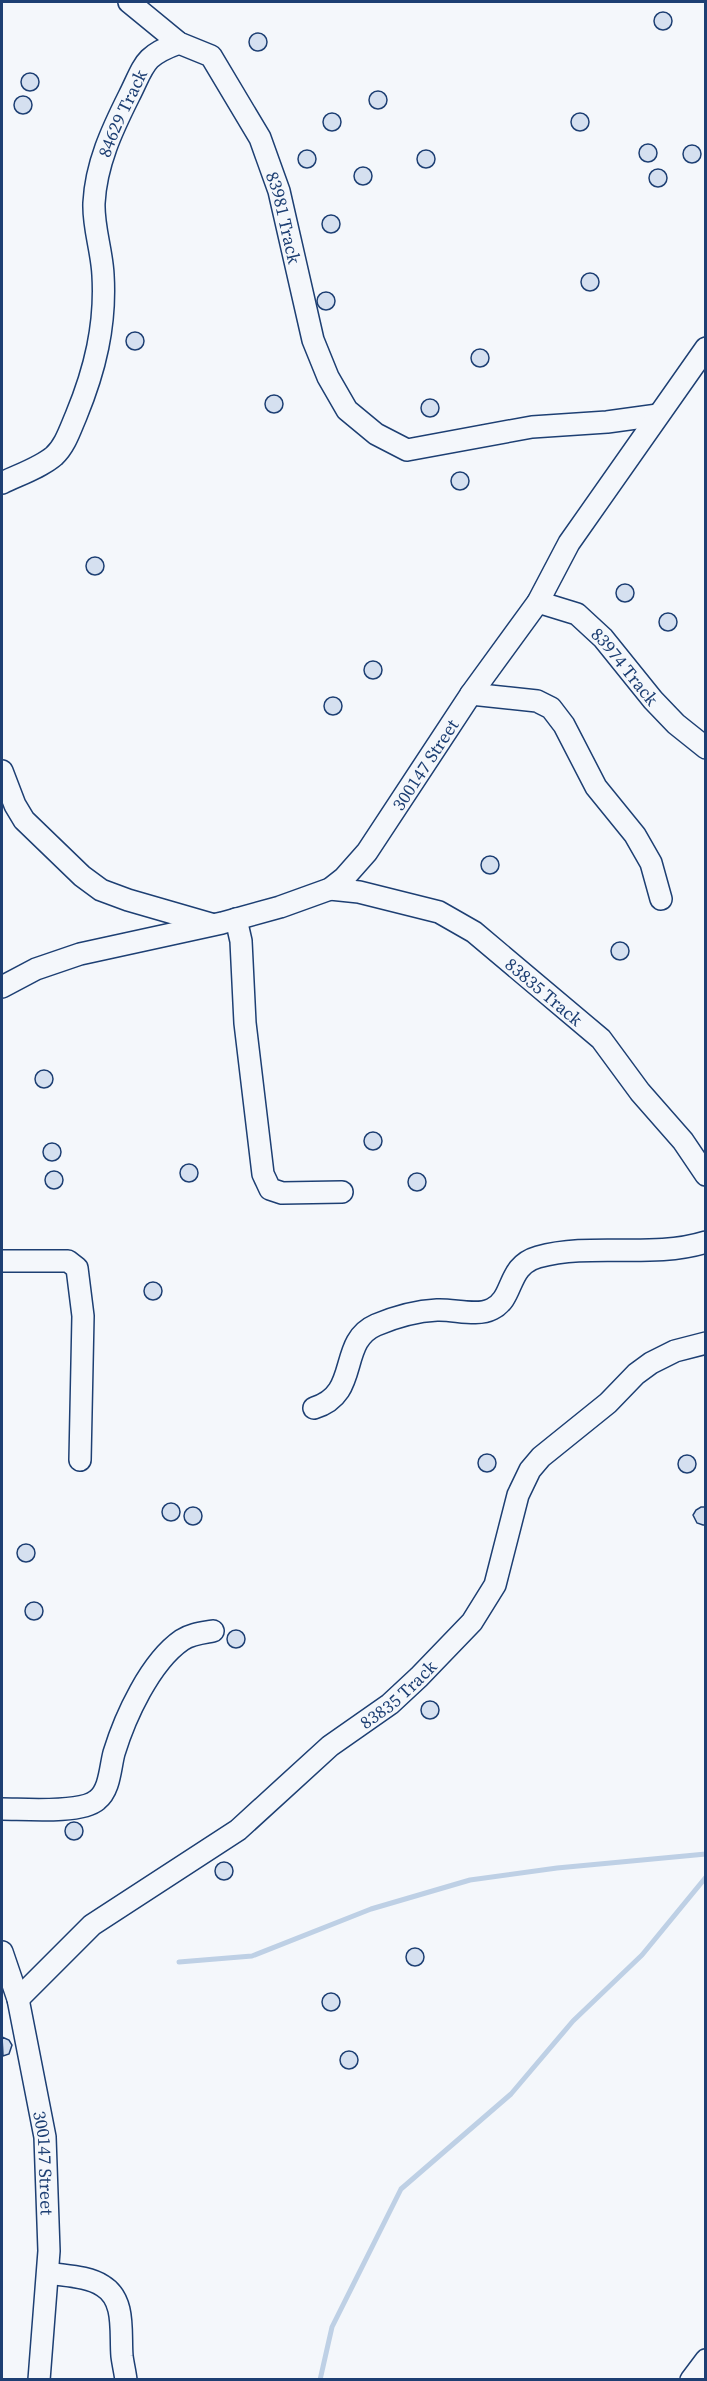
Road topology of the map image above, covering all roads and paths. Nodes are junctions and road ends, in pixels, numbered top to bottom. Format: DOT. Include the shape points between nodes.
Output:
graph roads {
  1 [pos="129,2"];
  2 [pos="179,43"];
  3 [pos="705,348"];
  4 [pos="658,415"];
  5 [pos="2,483"];
  6 [pos="538,602"];
  7 [pos="471,694"];
  8 [pos="705,748"];
  9 [pos="2,771"];
  10 [pos="330,889"];
  11 [pos="661,899"];
  12 [pos="236,919"];
  13 [pos="214,925"];
  14 [pos="2,987"];
  15 [pos="705,1174"];
  16 [pos="342,1192"];
  17 [pos="705,1242"];
  18 [pos="2,1261"];
  19 [pos="705,1343"];
  20 [pos="314,1408"];
  21 [pos="80,1460"];
  22 [pos="213,1632"];
  23 [pos="2,1809"];
  24 [pos="2,1952"];
  25 [pos="18,1999"];
  26 [pos="48,2273"];
  27 [pos="705,2360"];
  28 [pos="39,2379"];
  29 [pos="126,2379"];
  30 [pos="691,2379"];
  1 -- 2 [label="street, 83981 Track"];
  2 -- 4 [label="street, 83981 Track" via="211,56 260,138 282,202 313,339 347,410 376,434 407,450 532,427"];
  2 -- 5 [label="street, 84629 Track" via="152,55 139,74 98,166 93,205 104,306 100,343 81,402 60,449"];
  3 -- 4 [label="street, 300147 Street"];
  4 -- 6 [label="street, 300147 Street" via="569,543"];
  6 -- 7 [label="street, 300147 Street"];
  6 -- 8 [label="street, 83974 Track" via="577,614 603,638 653,700"];
  7 -- 10 [label="street, 300147 Street" via="367,852"];
  7 -- 11 [label="street" via="537,701 551,708 596,787 651,863"];
  9 -- 13 [label="street" via="24,820 101,890"];
  10 -- 12 [label="street, 300147 Street"];
  10 -- 15 [label="street, 83835 Track" via="359,892 439,912 474,932 602,1039"];
  12 -- 13 [label="street, 300147 Street"];
  12 -- 16 [label="street" via="244,965 245,1023 262,1174 270,1189 282,1193"];
  13 -- 14 [label="street, 300147 Street" via="80,954 36,969"];
  17 -- 20 [label="street" via="660,1251 593,1250 527,1261 499,1304 488,1311 417,1312 366,1331 354,1347 339,1393 332,1401"];
  18 -- 21 [label="street" via="68,1261 77,1268 83,1316"];
  19 -- 25 [label="street, 83835 Track" via="651,1363 541,1457 518,1495 495,1585 472,1622 420,1677 390,1704 330,1746 238,1830 92,1925"];
  22 -- 23 [label="street" via="183,1640 165,1655 149,1677 117,1743 106,1785 97,1801 77,1807"];
  24 -- 25 [label="street, 300147 Street"];
  25 -- 26 [label="street, 300147 Street" via="45,2137"];
  26 -- 28 [label="street, 300147 Street"];
  26 -- 29 [label="street" via="89,2280 112,2294 121,2323"];
  27 -- 30 [label="street"];
}
